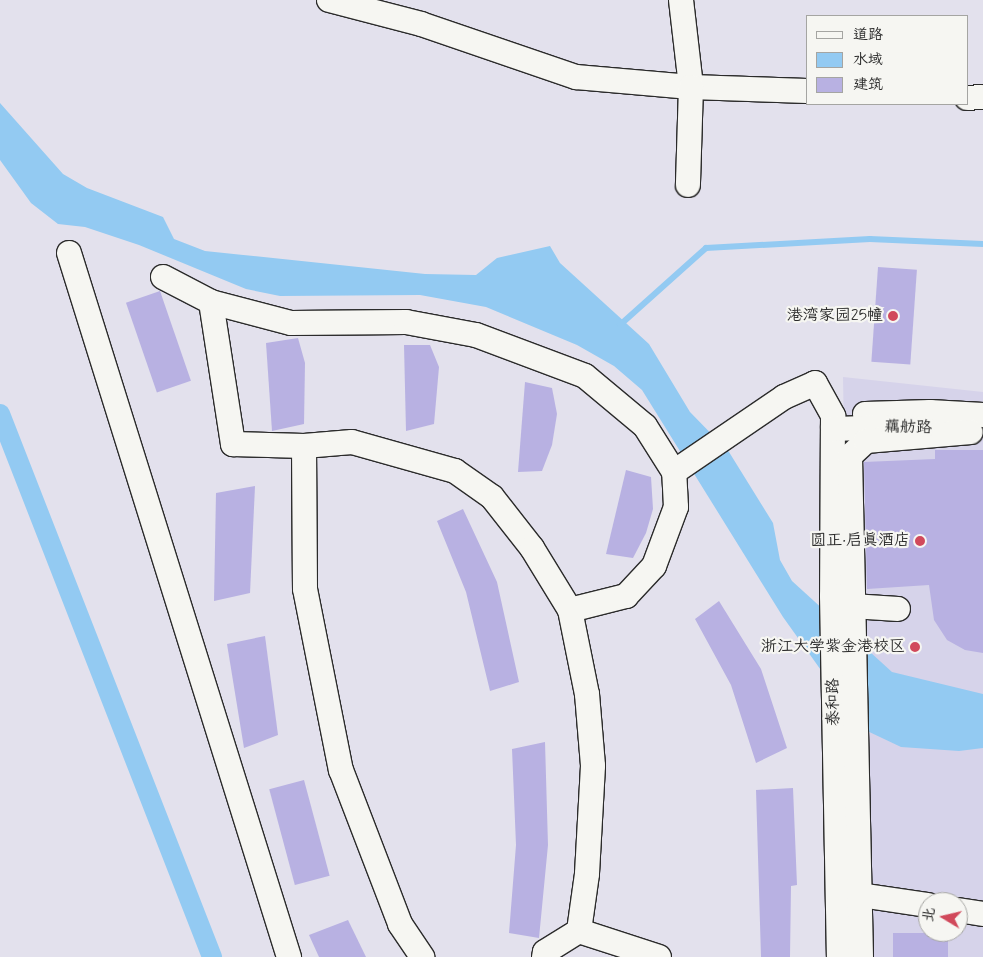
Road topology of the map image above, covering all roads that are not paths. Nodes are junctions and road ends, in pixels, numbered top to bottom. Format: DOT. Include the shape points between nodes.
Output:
graph roads {
  1 [pos="329,0"];
  2 [pos="681,0"];
  3 [pos="691,88"];
  4 [pos="806,91"];
  5 [pos="983,97"];
  6 [pos="968,98"];
  7 [pos="688,185"];
  8 [pos="69,253"];
  9 [pos="163,277"];
  10 [pos="211,302"];
  11 [pos="833,422"];
  12 [pos="979,427"];
  13 [pos="304,446"];
  14 [pos="680,468"];
  15 [pos="846,607"];
  16 [pos="570,610"];
  17 [pos="898,610"];
  18 [pos="845,731"];
  19 [pos="860,895"];
  20 [pos="918,904"];
  21 [pos="968,912"];
  22 [pos="983,914"];
  23 [pos="579,931"];
  24 [pos="289,957"];
  25 [pos="422,957"];
  26 [pos="544,957"];
  27 [pos="659,957"];
  28 [pos="839,957"];
  29 [pos="861,957"];
  1 -- 3 [label="street" via="421,24 576,77"];
  2 -- 3 [label="street"];
  3 -- 4 [label="street"];
  3 -- 7 [label="street"];
  5 -- 6 [label="street"];
  8 -- 24 [label="street"];
  9 -- 10 [label="street"];
  10 -- 13 [label="street" via="233,444"];
  10 -- 14 [label="street" via="291,323 406,322 476,335 585,376 645,426"];
  11 -- 12 [label="street, 藕舫路"];
  11 -- 14 [label="street" via="815,383 784,396"];
  11 -- 15 [label="street, 泰和路"];
  12 -- 15 [label="street" via="866,441 850,456"];
  13 -- 16 [label="street" via="352,442 455,471 492,497 532,548"];
  13 -- 25 [label="street" via="305,589 342,770 400,924"];
  14 -- 16 [label="street" via="676,507 654,566 626,596"];
  15 -- 17 [label="street"];
  15 -- 18 [label="street, 泰和路"];
  16 -- 23 [label="street" via="587,694 593,766 587,874"];
  18 -- 19 [label="street, 泰和路"];
  18 -- 28 [label="street, 泰和路"];
  19 -- 20 [label="street"];
  19 -- 29 [label="street, 泰和路"];
  21 -- 22 [label="street"];
  23 -- 26 [label="street" via="545,952"];
  23 -- 27 [label="street"];
}
